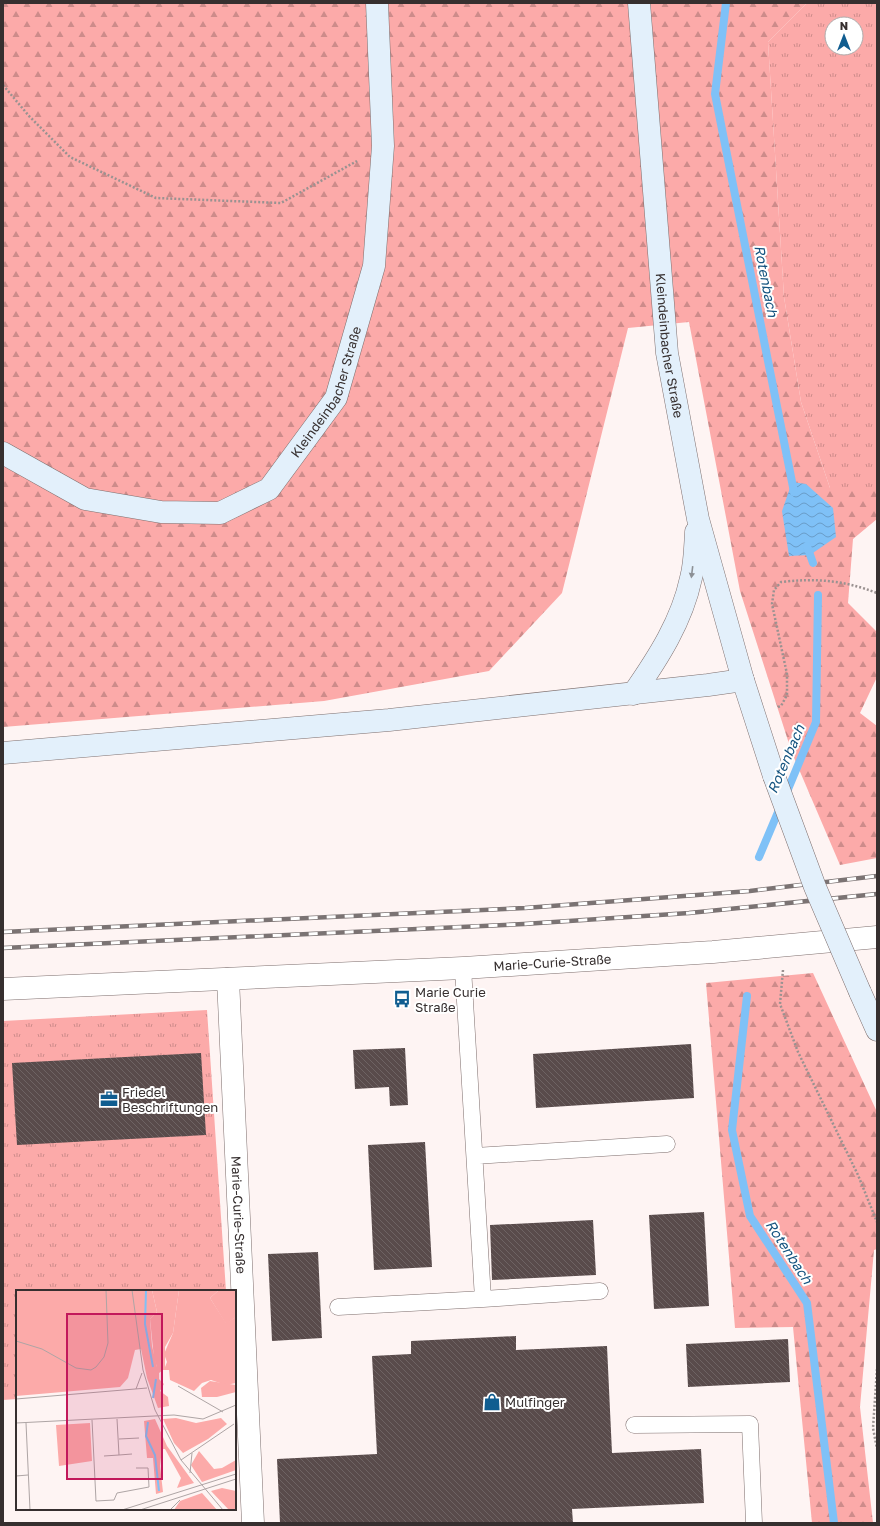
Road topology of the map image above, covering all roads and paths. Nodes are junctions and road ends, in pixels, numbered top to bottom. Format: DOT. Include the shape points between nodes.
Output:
graph roads {
  1 [pos="376,3"];
  2 [pos="639,3"];
  3 [pos="3,85"];
  4 [pos="383,146"];
  5 [pos="3,454"];
  6 [pos="698,519"];
  7 [pos="877,593"];
  8 [pos="742,680"];
  9 [pos="633,694"];
  10 [pos="753,714"];
  11 [pos="3,753"];
  12 [pos="877,937"];
  13 [pos="785,945"];
  14 [pos="463,968"];
  15 [pos="228,979"];
  16 [pos="3,989"];
  17 [pos="877,1030"];
  18 [pos="667,1144"];
  19 [pos="475,1156"];
  20 [pos="877,1222"];
  21 [pos="600,1291"];
  22 [pos="483,1299"];
  23 [pos="338,1307"];
  24 [pos="877,1369"];
  25 [pos="634,1425"];
  26 [pos="877,1449"];
  27 [pos="253,1523"];
  28 [pos="754,1523"];
  1 -- 4 [label="street, Kleindeinbacher Straße"];
  2 -- 6 [label="street, Kleindeinbacher Straße" via="667,353"];
  3 -- 4 [label="path" via="29,116 70,157 156,198 281,203"];
  4 -- 5 [label="street, Kleindeinbacher Straße" via="374,266 336,398 269,489 220,513 161,512 86,499"];
  6 -- 8 [label="street, Kleindeinbacher Straße"];
  6 -- 9 [label="street, one-way" via="691,578 677,621 659,656"];
  7 -- 10 [label="path" via="834,580 780,582 774,590 772,604 787,674 787,694 781,706"];
  8 -- 9 [label="street"];
  8 -- 10 [label="street, Kleindeinbacher Straße"];
  9 -- 11 [label="street" via="389,720"];
  10 -- 17 [label="street, Kleindeinbacher Straße, bridge" via="815,887"];
  12 -- 13 [label="street, Marie-Curie-Straße"];
  13 -- 14 [label="street, Marie-Curie-Straße" via="705,953"];
  13 -- 20 [label="path" via="780,1004 798,1052 858,1175"];
  14 -- 15 [label="street, Marie-Curie-Straße"];
  14 -- 19 [label="lane"];
  15 -- 16 [label="street, Marie-Curie-Straße"];
  15 -- 27 [label="street, Marie-Curie-Straße"];
  18 -- 19 [label="lane"];
  19 -- 22 [label="lane"];
  21 -- 22 [label="lane"];
  22 -- 23 [label="lane"];
  24 -- 26 [label="path" via="873,1428"];
  25 -- 28 [label="lane" via="750,1424"];
}
